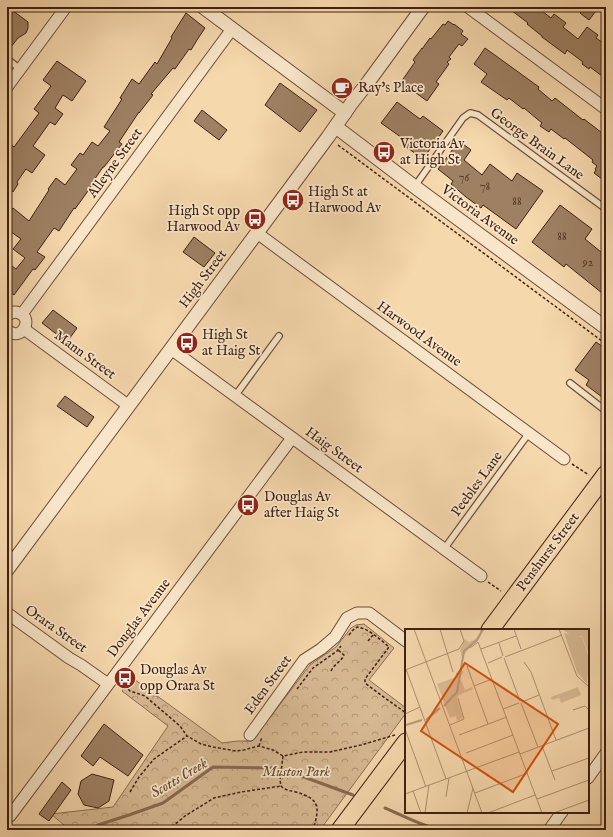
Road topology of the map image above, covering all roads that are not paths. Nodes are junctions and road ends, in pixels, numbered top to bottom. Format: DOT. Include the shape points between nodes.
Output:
graph roads {
  1 [pos="66,7"];
  2 [pos="203,7"];
  3 [pos="423,7"];
  4 [pos="468,7"];
  5 [pos="232,29"];
  6 [pos="7,59"];
  7 [pos="20,69"];
  8 [pos="7,87"];
  9 [pos="606,109"];
  10 [pos="345,113"];
  11 [pos="336,127"];
  12 [pos="414,187"];
  13 [pos="606,209"];
  14 [pos="257,233"];
  15 [pos="22,314"];
  16 [pos="7,316"];
  17 [pos="606,328"];
  18 [pos="24,329"];
  19 [pos="8,332"];
  20 [pos="279,336"];
  21 [pos="171,349"];
  22 [pos="570,383"];
  23 [pos="235,396"];
  24 [pos="129,406"];
  25 [pos="606,411"];
  26 [pos="529,433"];
  27 [pos="292,438"];
  28 [pos="564,459"];
  29 [pos="603,478"];
  30 [pos="444,549"];
  31 [pos="7,570"];
  32 [pos="480,576"];
  33 [pos="7,613"];
  34 [pos="491,629"];
  35 [pos="405,640"];
  36 [pos="108,684"];
  37 [pos="250,736"];
  38 [pos="402,738"];
  39 [pos="606,753"];
  40 [pos="589,777"];
  41 [pos="561,813"];
  42 [pos="10,816"];
  43 [pos="340,830"];
  44 [pos="549,830"];
  1 -- 7 [label="street"];
  2 -- 5 [label="street"];
  3 -- 10 [label="street, High Street"];
  4 -- 9 [label="street"];
  5 -- 10 [label="street"];
  5 -- 15 [label="street, Alleyne Street"];
  6 -- 7 [label="lane"];
  7 -- 8 [label="street"];
  10 -- 11 [label="street, High Street"];
  11 -- 12 [label="street, Victoria Avenue"];
  11 -- 14 [label="street, High Street"];
  12 -- 13 [label="lane, George Brain Lane" via="463,118 470,113 478,115"];
  12 -- 17 [label="street, Victoria Avenue"];
  14 -- 21 [label="street, High Street"];
  14 -- 26 [label="street, Harwood Avenue"];
  15 -- 16 [label="street" via="12,312"];
  15 -- 18 [label="street" via="26,323"];
  18 -- 19 [label="street" via="18,333"];
  18 -- 24 [label="street, Mann Street"];
  20 -- 23 [label="lane"];
  21 -- 23 [label="street, Haig Street"];
  21 -- 24 [label="street, High Street"];
  22 -- 25 [label="lane"];
  23 -- 27 [label="street, Haig Street"];
  24 -- 31 [label="street, High Street"];
  26 -- 28 [label="street, Harwood Avenue"];
  26 -- 30 [label="lane, Peebles Lane"];
  27 -- 30 [label="street, Haig Street"];
  27 -- 36 [label="street, Douglas Avenue"];
  29 -- 34 [label="main road, Penshurst Street"];
  30 -- 32 [label="street, Haig Street"];
  33 -- 36 [label="street, Orara Street"];
  35 -- 37 [label="street, Eden Street" via="369,613 357,613 347,618 335,637 304,660"];
  36 -- 42 [label="street, Douglas Avenue"];
  38 -- 43 [label="main road"];
  39 -- 40 [label="street"];
  41 -- 44 [label="street"];
}
